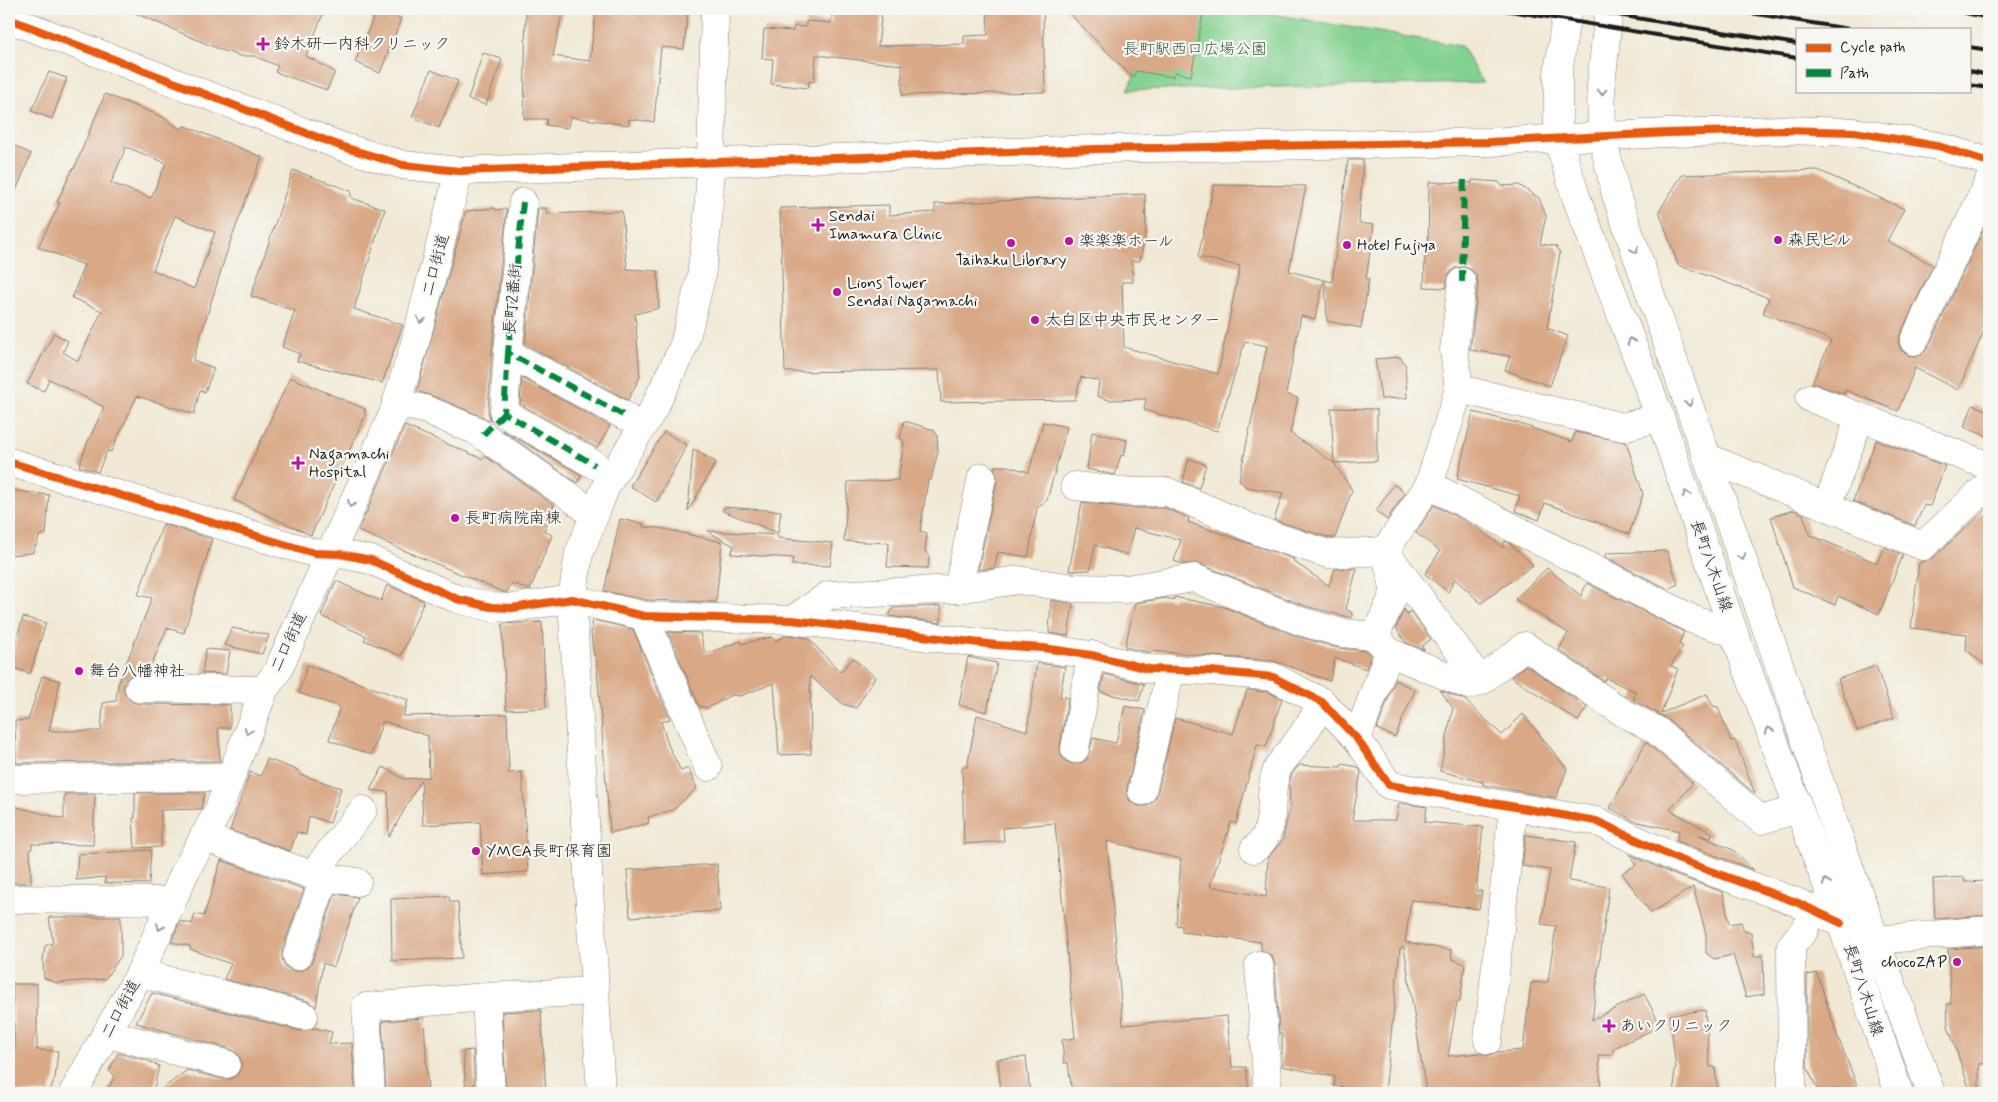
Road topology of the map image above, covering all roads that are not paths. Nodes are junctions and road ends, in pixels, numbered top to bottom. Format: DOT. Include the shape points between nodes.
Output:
graph roads {
  1 [pos="715,9"];
  2 [pos="729,9"];
  3 [pos="1609,9"];
  4 [pos="9,18"];
  5 [pos="1566,21"];
  6 [pos="713,93"];
  7 [pos="1602,136"];
  8 [pos="1558,139"];
  9 [pos="711,162"];
  10 [pos="1989,162"];
  11 [pos="459,171"];
  12 [pos="1989,181"];
  13 [pos="523,202"];
  14 [pos="1462,282"];
  15 [pos="1914,341"];
  16 [pos="508,353"];
  17 [pos="1459,389"];
  18 [pos="1810,398"];
  19 [pos="396,403"];
  20 [pos="504,413"];
  21 [pos="624,416"];
  22 [pos="1660,417"];
  23 [pos="1860,417"];
  24 [pos="483,435"];
  25 [pos="1708,458"];
  26 [pos="9,462"];
  27 [pos="595,465"];
  28 [pos="1989,466"];
  29 [pos="982,477"];
  30 [pos="1989,484"];
  31 [pos="1429,485"];
  32 [pos="1075,486"];
  33 [pos="1827,506"];
  34 [pos="594,516"];
  35 [pos="1385,551"];
  36 [pos="328,554"];
  37 [pos="958,589"];
  38 [pos="572,599"];
  39 [pos="644,616"];
  40 [pos="792,620"];
  41 [pos="1734,633"];
  42 [pos="1382,644"];
  43 [pos="1091,655"];
  44 [pos="1171,670"];
  45 [pos="1480,681"];
  46 [pos="139,688"];
  47 [pos="264,690"];
  48 [pos="1322,702"];
  49 [pos="1357,739"];
  50 [pos="1075,750"];
  51 [pos="708,766"];
  52 [pos="230,778"];
  53 [pos="9,779"];
  54 [pos="1142,791"];
  55 [pos="1513,807"];
  56 [pos="1798,809"];
  57 [pos="363,810"];
  58 [pos="203,837"];
  59 [pos="1254,849"];
  60 [pos="318,877"];
  61 [pos="357,882"];
  62 [pos="9,899"];
  63 [pos="172,901"];
  64 [pos="1841,923"];
  65 [pos="1805,929"];
  66 [pos="1989,930"];
  67 [pos="1876,940"];
  68 [pos="297,956"];
  69 [pos="1259,965"];
  70 [pos="140,973"];
  71 [pos="594,991"];
  72 [pos="486,997"];
  73 [pos="304,1016"];
  74 [pos="108,1034"];
  75 [pos="1488,1040"];
  76 [pos="226,1064"];
  77 [pos="73,1093"];
  78 [pos="371,1093"];
  79 [pos="491,1093"];
  80 [pos="601,1093"];
  81 [pos="1268,1093"];
  82 [pos="1792,1093"];
  83 [pos="1899,1093"];
  84 [pos="1931,1093"];
  1 -- 6 [label="street"];
  2 -- 6 [label="street"];
  3 -- 7 [label="street, one-way" via="1601,86"];
  4 -- 11 [label="street" via="343,147 403,165"];
  5 -- 8 [label="street, 長町八木山線" via="1558,74"];
  6 -- 9 [label="street"];
  7 -- 8 [label="street"];
  7 -- 10 [label="street" via="1782,130 1854,132 1938,146"];
  7 -- 25 [label="street, one-way" via="1616,195"];
  8 -- 9 [label="street" via="1406,145 1096,148"];
  22 -- 8 [label="street, 長町八木山線, one-way" via="1576,197"];
  9 -- 11 [label="street"];
  9 -- 34 [label="street" via="700,277 684,345 654,408 606,486"];
  11 -- 19 [label="street, 二口街道, one-way"];
  12 -- 15 [label="street"];
  13 -- 16 [label="street, 長町2番街"];
  14 -- 17 [label="street" via="1454,350"];
  16 -- 20 [label="street"];
  16 -- 21 [label="street, 長町2番街"];
  17 -- 22 [label="street" via="1623,427"];
  17 -- 31 [label="street"];
  18 -- 23 [label="street"];
  19 -- 24 [label="street" via="424,409"];
  19 -- 36 [label="street, 二口街道, one-way"];
  20 -- 24 [label="street"];
  20 -- 27 [label="street"];
  41 -- 22 [label="street, 長町八木山線, one-way"];
  23 -- 28 [label="street"];
  23 -- 33 [label="street"];
  24 -- 34 [label="street"];
  25 -- 33 [label="street"];
  25 -- 67 [label="street, one-way"];
  26 -- 36 [label="street" via="314,553"];
  29 -- 37 [label="street"];
  30 -- 33 [label="street" via="1923,546"];
  31 -- 35 [label="street"];
  31 -- 41 [label="street" via="1694,620"];
  32 -- 35 [label="street" via="1168,492 1258,531 1328,554"];
  34 -- 38 [label="street" via="579,554"];
  35 -- 42 [label="street" via="1395,592"];
  35 -- 45 [label="street"];
  36 -- 38 [label="street" via="371,560 457,599 491,608"];
  36 -- 47 [label="street, 二口街道" via="278,670"];
  37 -- 40 [label="street" via="829,595"];
  37 -- 42 [label="street" via="1018,580 1074,588 1126,589 1194,578 1300,621"];
  38 -- 39 [label="street"];
  38 -- 71 [label="street"];
  39 -- 40 [label="street"];
  39 -- 51 [label="street"];
  40 -- 43 [label="street"];
  56 -- 41 [label="street, 長町八木山線, one-way"];
  42 -- 45 [label="street" via="1468,685"];
  42 -- 49 [label="street"];
  43 -- 44 [label="street" via="1149,669"];
  43 -- 50 [label="street"];
  44 -- 48 [label="street" via="1273,677"];
  44 -- 54 [label="street"];
  45 -- 56 [label="street" via="1525,646 1622,712 1656,730 1761,820"];
  46 -- 47 [label="street"];
  47 -- 52 [label="street, 二口街道, one-way"];
  48 -- 49 [label="street"];
  48 -- 59 [label="street" via="1312,723 1277,770 1271,824 1262,843"];
  49 -- 55 [label="street" via="1389,785"];
  52 -- 53 [label="street"];
  52 -- 58 [label="street, 二口街道" via="218,811"];
  55 -- 64 [label="street" via="1596,821 1680,860 1796,902"];
  55 -- 75 [label="street"];
  64 -- 56 [label="street, 長町八木山線, one-way"];
  57 -- 60 [label="street"];
  58 -- 60 [label="street"];
  58 -- 63 [label="street, 二口街道"];
  60 -- 61 [label="street"];
  60 -- 68 [label="street"];
  62 -- 63 [label="street"];
  63 -- 70 [label="street, 二口街道, one-way"];
  64 -- 83 [label="street, 長町八木山線"];
  65 -- 82 [label="street" via="1791,946"];
  66 -- 67 [label="street"];
  67 -- 84 [label="street"];
  69 -- 81 [label="street"];
  70 -- 73 [label="street"];
  70 -- 74 [label="street, 二口街道"];
  71 -- 72 [label="street"];
  71 -- 80 [label="street"];
  72 -- 78 [label="street" via="366,1007"];
  72 -- 79 [label="street"];
  74 -- 76 [label="street"];
  74 -- 77 [label="street, 二口街道"];
}
